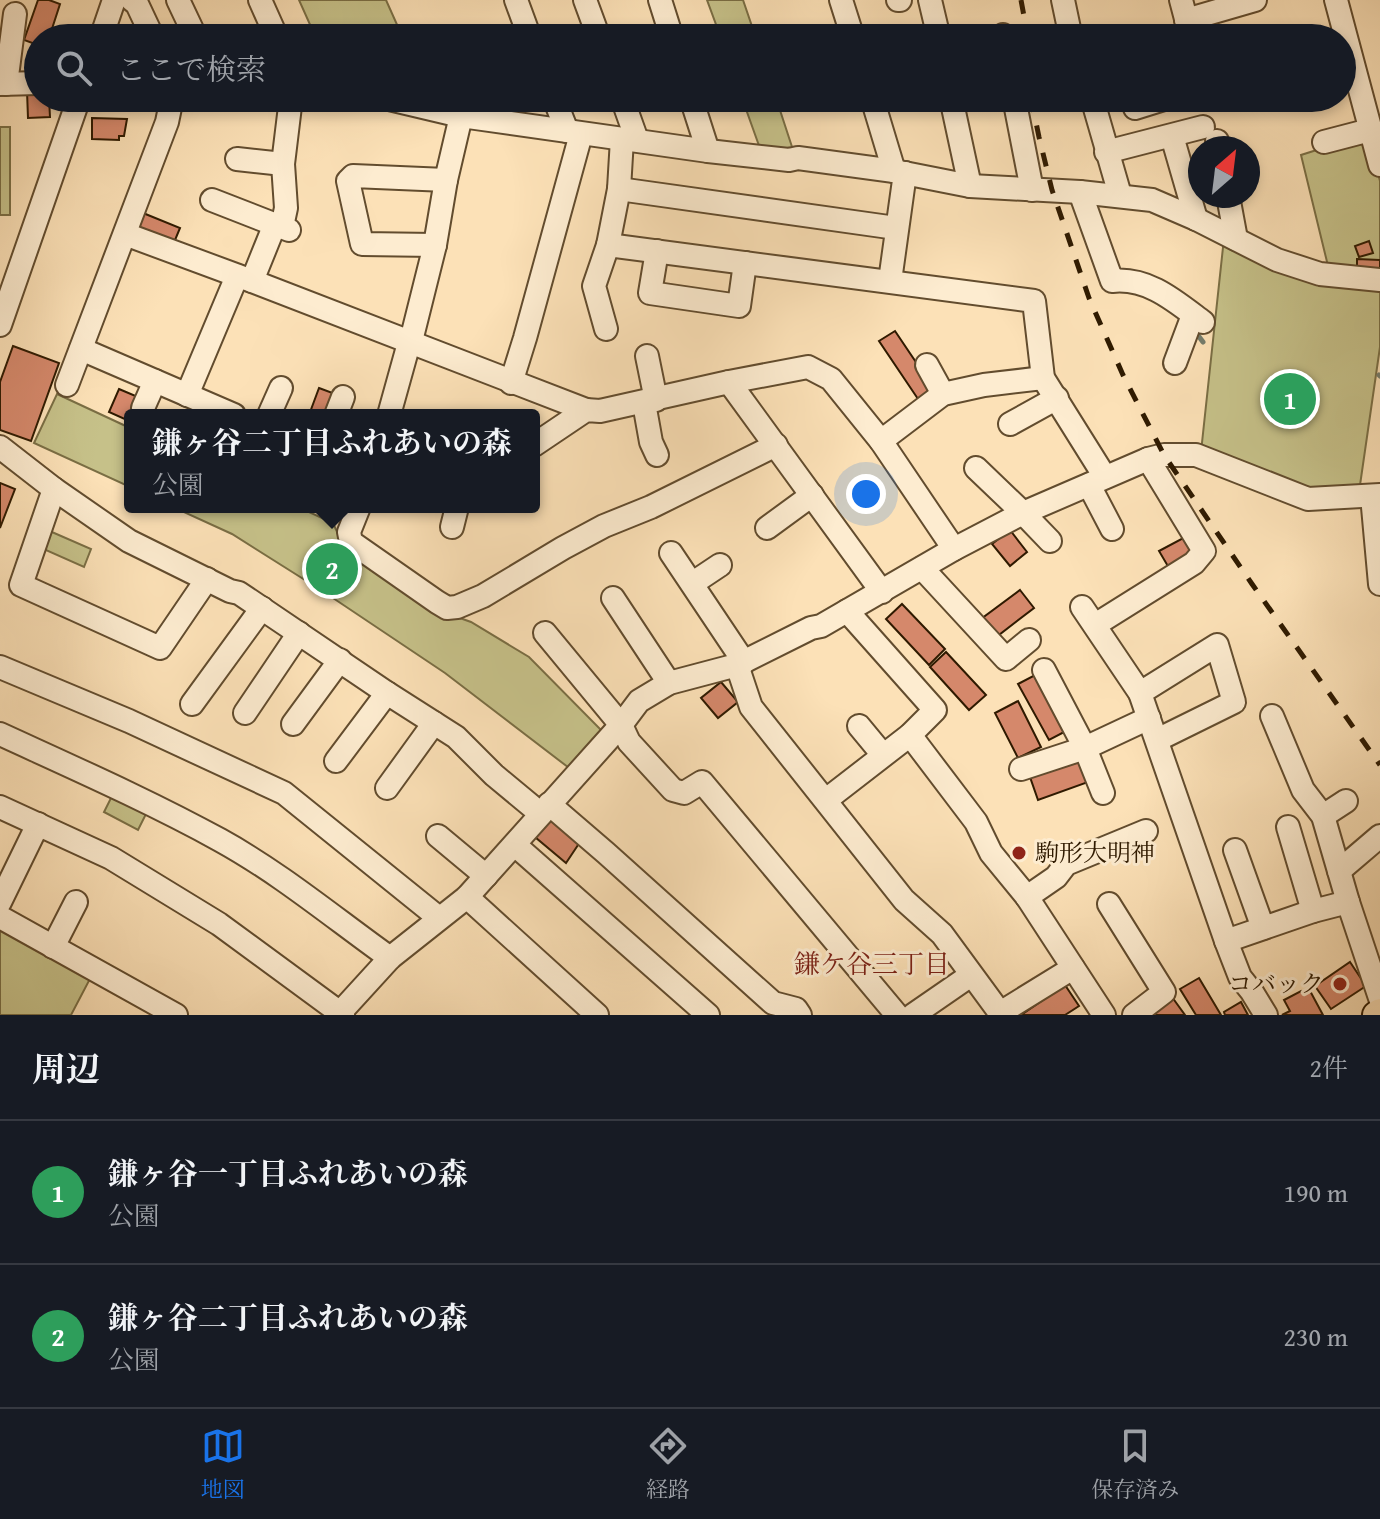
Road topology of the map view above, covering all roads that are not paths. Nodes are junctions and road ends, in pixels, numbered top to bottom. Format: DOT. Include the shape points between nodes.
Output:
graph roads {
  1 [pos="114,0"];
  2 [pos="132,0"];
  3 [pos="178,0"];
  4 [pos="260,0"];
  5 [pos="516,0"];
  6 [pos="585,0"];
  7 [pos="660,0"];
  8 [pos="841,0"];
  9 [pos="930,0"];
  10 [pos="1063,0"];
  11 [pos="1255,0"];
  12 [pos="1336,0"];
  13 [pos="15,14"];
  14 [pos="106,24"];
  15 [pos="146,24"];
  16 [pos="189,24"];
  17 [pos="271,24"];
  18 [pos="525,24"];
  19 [pos="594,24"];
  20 [pos="668,24"];
  21 [pos="849,24"];
  22 [pos="936,24"];
  23 [pos="1068,24"];
  24 [pos="1189,24"];
  25 [pos="1341,24"];
  26 [pos="24,83"];
  27 [pos="3,84"];
  28 [pos="1356,84"];
  29 [pos="74,112"];
  30 [pos="169,112"];
  31 [pos="289,112"];
  32 [pos="444,112"];
  33 [pos="562,112"];
  34 [pos="625,112"];
  35 [pos="695,112"];
  36 [pos="877,112"];
  37 [pos="954,112"];
  38 [pos="1017,112"];
  39 [pos="1096,112"];
  40 [pos="461,116"];
  41 [pos="1370,130"];
  42 [pos="574,132"];
  43 [pos="1172,136"];
  44 [pos="1188,137"];
  45 [pos="630,140"];
  46 [pos="1324,142"];
  47 [pos="708,151"];
  48 [pos="1106,152"];
  49 [pos="237,159"];
  50 [pos="283,164"];
  51 [pos="1380,165"];
  52 [pos="899,172"];
  53 [pos="446,180"];
  54 [pos="970,186"];
  55 [pos="619,189"];
  56 [pos="1032,190"];
  57 [pos="1080,192"];
  58 [pos="1120,195"];
  59 [pos="212,200"];
  60 [pos="1230,208"];
  61 [pos="1196,219"];
  62 [pos="283,228"];
  63 [pos="896,228"];
  64 [pos="125,234"];
  65 [pos="1236,239"];
  66 [pos="435,245"];
  67 [pos="608,245"];
  68 [pos="657,251"];
  69 [pos="745,263"];
  70 [pos="244,278"];
  71 [pos="1380,280"];
  72 [pos="890,281"];
  73 [pos="0,325"];
  74 [pos="606,329"];
  75 [pos="409,343"];
  76 [pos="81,349"];
  77 [pos="647,356"];
  78 [pos="1175,363"];
  79 [pos="927,365"];
  80 [pos="1043,378"];
  81 [pos="155,381"];
  82 [pos="729,382"];
  83 [pos="511,383"];
  84 [pos="67,385"];
  85 [pos="281,388"];
  86 [pos="943,394"];
  87 [pos="187,395"];
  88 [pos="1057,398"];
  89 [pos="650,401"];
  90 [pos="143,408"];
  91 [pos="220,409"];
  92 [pos="272,409"];
  93 [pos="391,409"];
  94 [pos="586,410"];
  95 [pos="1010,424"];
  96 [pos="540,441"];
  97 [pos="881,441"];
  98 [pos="776,445"];
  99 [pos="0,447"];
  100 [pos="657,455"];
  101 [pos="1148,459"];
  102 [pos="976,468"];
  103 [pos="1097,481"];
  104 [pos="54,489"];
  105 [pos="812,495"];
  106 [pos="1376,495"];
  107 [pos="357,513"];
  108 [pos="1023,513"];
  109 [pos="767,528"];
  110 [pos="1112,529"];
  111 [pos="1050,541"];
  112 [pos="954,549"];
  113 [pos="671,553"];
  114 [pos="720,565"];
  115 [pos="922,568"];
  116 [pos="207,579"];
  117 [pos="693,583"];
  118 [pos="1380,584"];
  119 [pos="882,592"];
  120 [pos="613,598"];
  121 [pos="262,608"];
  122 [pos="847,611"];
  123 [pos="299,633"];
  124 [pos="545,633"];
  125 [pos="1029,640"];
  126 [pos="340,660"];
  127 [pos="741,664"];
  128 [pos="0,667"];
  129 [pos="1044,670"];
  130 [pos="669,683"];
  131 [pos="387,693"];
  132 [pos="1140,693"];
  133 [pos="192,704"];
  134 [pos="245,713"];
  135 [pos="1272,716"];
  136 [pos="1149,718"];
  137 [pos="434,723"];
  138 [pos="293,724"];
  139 [pos="621,725"];
  140 [pos="859,726"];
  141 [pos="0,734"];
  142 [pos="910,735"];
  143 [pos="1157,740"];
  144 [pos="1085,748"];
  145 [pos="883,755"];
  146 [pos="336,761"];
  147 [pos="1021,769"];
  148 [pos="387,788"];
  149 [pos="1103,793"];
  150 [pos="826,800"];
  151 [pos="1346,801"];
  152 [pos="0,807"];
  153 [pos="1310,807"];
  154 [pos="545,809"];
  155 [pos="38,824"];
  156 [pos="1288,827"];
  157 [pos="1146,831"];
  158 [pos="438,836"];
  159 [pos="1380,836"];
  160 [pos="515,845"];
  161 [pos="1235,850"];
  162 [pos="1339,871"];
  163 [pos="486,876"];
  164 [pos="467,897"];
  165 [pos="1027,897"];
  166 [pos="0,902"];
  167 [pos="76,902"];
  168 [pos="1348,902"];
  169 [pos="1109,904"];
  170 [pos="1313,911"];
  171 [pos="0,917"];
  172 [pos="439,918"];
  173 [pos="1263,928"];
  174 [pos="1226,941"];
  175 [pos="53,947"];
  176 [pos="390,958"];
  177 [pos="1073,968"];
  178 [pos="971,975"];
  179 [pos="1379,1011"];
  180 [pos="340,1014"];
  181 [pos="1001,1014"];
  182 [pos="176,1015"];
  183 [pos="597,1015"];
  184 [pos="708,1015"];
  185 [pos="800,1015"];
  186 [pos="897,1015"];
  187 [pos="913,1015"];
  188 [pos="1104,1015"];
  189 [pos="1134,1015"];
  190 [pos="1266,1015"];
  1 -- 14 [label="street"];
  2 -- 15 [label="street"];
  3 -- 16 [label="street"];
  4 -- 17 [label="street"];
  5 -- 18 [label="street"];
  6 -- 19 [label="street"];
  7 -- 20 [label="street"];
  8 -- 21 [label="street"];
  9 -- 22 [label="street"];
  10 -- 23 [label="street"];
  11 -- 24 [label="street"];
  12 -- 25 [label="street"];
  13 -- 27 [label="street"];
  26 -- 27 [label="street"];
  28 -- 41 [label="street"];
  29 -- 73 [label="street"];
  30 -- 64 [label="street"];
  31 -- 50 [label="street"];
  32 -- 40 [label="street"];
  33 -- 42 [label="street"];
  34 -- 45 [label="street"];
  35 -- 47 [label="street"];
  36 -- 52 [label="street"];
  37 -- 54 [label="street"];
  38 -- 56 [label="street"];
  39 -- 48 [label="street"];
  40 -- 42 [label="street"];
  40 -- 53 [label="street"];
  41 -- 46 [label="street"];
  41 -- 51 [label="street"];
  42 -- 45 [label="street"];
  42 -- 83 [label="street"];
  43 -- 44 [label="street"];
  43 -- 48 [label="street"];
  43 -- 61 [label="street"];
  45 -- 47 [label="street"];
  45 -- 55 [label="street"];
  47 -- 52 [label="street"];
  48 -- 58 [label="street"];
  49 -- 50 [label="street"];
  50 -- 62 [label="street"];
  52 -- 54 [label="street"];
  52 -- 63 [label="street"];
  53 -- 66 [label="street"];
  53 -- 66 [label="street" via="353,176 348,181 362,244"];
  54 -- 56 [label="street"];
  55 -- 63 [label="street"];
  55 -- 67 [label="street"];
  56 -- 57 [label="street"];
  57 -- 58 [label="street"];
  57 -- 78 [label="street" via="1112,281 1155,289 1198,319"];
  58 -- 61 [label="street" via="1152,200"];
  59 -- 62 [label="street"];
  60 -- 65 [label="street"];
  61 -- 65 [label="street"];
  62 -- 70 [label="street"];
  63 -- 72 [label="street"];
  64 -- 70 [label="street"];
  64 -- 76 [label="street"];
  65 -- 71 [label="street" via="1320,274"];
  66 -- 75 [label="street"];
  67 -- 68 [label="street"];
  67 -- 74 [label="street" via="594,286"];
  68 -- 69 [label="street"];
  68 -- 69 [label="street" via="650,293 739,306"];
  69 -- 72 [label="street"];
  70 -- 75 [label="street"];
  70 -- 87 [label="street"];
  72 -- 80 [label="street" via="1034,301"];
  75 -- 83 [label="street"];
  75 -- 93 [label="street"];
  76 -- 81 [label="street"];
  76 -- 84 [label="street"];
  77 -- 89 [label="street"];
  79 -- 86 [label="street"];
  80 -- 86 [label="street"];
  80 -- 88 [label="street"];
  81 -- 87 [label="street"];
  81 -- 90 [label="street"];
  82 -- 89 [label="street"];
  82 -- 97 [label="street" via="808,367 831,379"];
  82 -- 98 [label="street"];
  83 -- 94 [label="street"];
  85 -- 92 [label="street"];
  86 -- 97 [label="street"];
  87 -- 91 [label="street"];
  88 -- 95 [label="street"];
  88 -- 103 [label="street"];
  89 -- 94 [label="street"];
  89 -- 100 [label="street" via="651,442"];
  94 -- 96 [label="street"];
  97 -- 112 [label="street"];
  98 -- 105 [label="street"];
  98 -- 107 [label="street" via="604,526 453,611 351,542"];
  99 -- 104 [label="street"];
  101 -- 103 [label="street"];
  101 -- 106 [label="street" via="1196,455 1308,499"];
  101 -- 132 [label="street" via="1204,551 1194,563 1089,616"];
  102 -- 108 [label="street"];
  103 -- 108 [label="street"];
  103 -- 110 [label="street"];
  104 -- 116 [label="street" via="129,541"];
  104 -- 116 [label="street" via="21,585 160,648"];
  105 -- 109 [label="street"];
  105 -- 119 [label="street"];
  106 -- 118 [label="street"];
  108 -- 111 [label="street"];
  108 -- 112 [label="street"];
  112 -- 115 [label="street"];
  113 -- 117 [label="street"];
  114 -- 117 [label="street"];
  115 -- 119 [label="street"];
  115 -- 125 [label="street" via="1006,659"];
  116 -- 121 [label="street"];
  117 -- 127 [label="street"];
  119 -- 122 [label="street"];
  120 -- 130 [label="street"];
  121 -- 123 [label="street"];
  121 -- 133 [label="street"];
  122 -- 127 [label="street"];
  122 -- 142 [label="street" via="935,710"];
  123 -- 126 [label="street"];
  123 -- 134 [label="street"];
  124 -- 139 [label="street"];
  126 -- 131 [label="street"];
  126 -- 138 [label="street"];
  127 -- 130 [label="street"];
  127 -- 150 [label="street" via="751,707"];
  128 -- 172 [label="street" via="284,793"];
  129 -- 144 [label="street"];
  130 -- 139 [label="street" via="639,701"];
  131 -- 137 [label="street"];
  131 -- 146 [label="street"];
  132 -- 136 [label="street"];
  132 -- 143 [label="street" via="1217,645 1234,702"];
  135 -- 153 [label="street"];
  136 -- 143 [label="street"];
  136 -- 144 [label="street"];
  137 -- 148 [label="street"];
  137 -- 154 [label="street" via="494,775"];
  139 -- 154 [label="street"];
  139 -- 186 [label="street" via="629,742 673,790 684,793 702,782"];
  140 -- 145 [label="street"];
  141 -- 176 [label="street" via="221,841"];
  142 -- 145 [label="street"];
  142 -- 165 [label="street"];
  143 -- 174 [label="street"];
  144 -- 147 [label="street"];
  144 -- 149 [label="street"];
  145 -- 150 [label="street"];
  150 -- 178 [label="street"];
  151 -- 153 [label="street"];
  152 -- 155 [label="street"];
  153 -- 162 [label="street"];
  154 -- 160 [label="street"];
  154 -- 185 [label="street" via="773,1003"];
  155 -- 166 [label="street"];
  155 -- 180 [label="street" via="111,858 219,924"];
  156 -- 170 [label="street"];
  157 -- 165 [label="street" via="1066,864"];
  158 -- 163 [label="street"];
  159 -- 162 [label="street"];
  160 -- 163 [label="street"];
  160 -- 184 [label="street"];
  161 -- 173 [label="street"];
  162 -- 168 [label="street"];
  163 -- 164 [label="street"];
  164 -- 172 [label="street"];
  164 -- 183 [label="street"];
  165 -- 177 [label="street"];
  167 -- 175 [label="street"];
  168 -- 170 [label="street"];
  168 -- 179 [label="street"];
  169 -- 189 [label="street" via="1164,992"];
  170 -- 173 [label="street"];
  171 -- 175 [label="street"];
  172 -- 176 [label="street"];
  173 -- 174 [label="street"];
  174 -- 190 [label="street" via="1240,977"];
  175 -- 182 [label="street"];
  176 -- 180 [label="street"];
  177 -- 181 [label="street"];
  177 -- 188 [label="street"];
  178 -- 181 [label="street"];
  178 -- 187 [label="street"];
}
